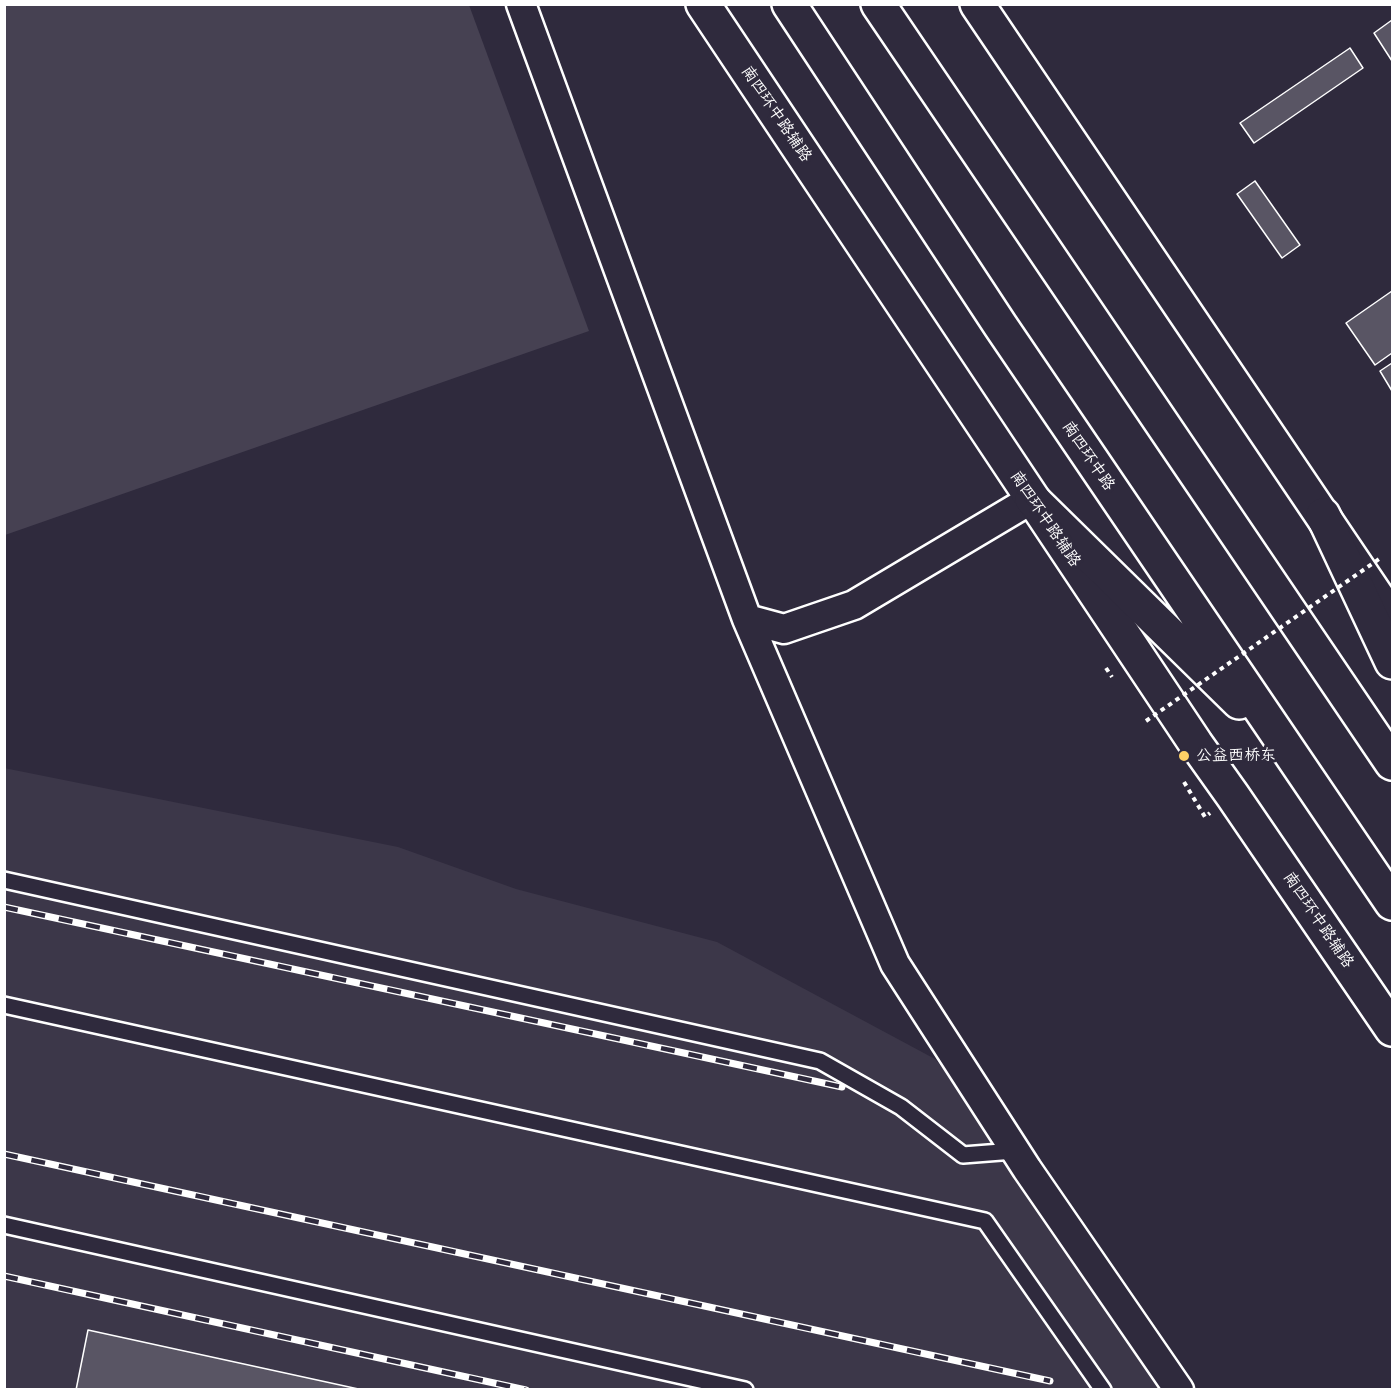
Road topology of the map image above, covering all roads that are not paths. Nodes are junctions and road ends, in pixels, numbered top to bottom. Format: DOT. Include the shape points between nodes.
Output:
graph roads {
  1 [pos="521,4"];
  2 [pos="703,4"];
  3 [pos="789,4"];
  4 [pos="878,4"];
  5 [pos="977,4"];
  6 [pos="1032,500"];
  7 [pos="1323,515"];
  8 [pos="747,619"];
  9 [pos="1392,619"];
  10 [pos="1392,662"];
  11 [pos="1291,753"];
  12 [pos="1392,763"];
  13 [pos="4,880"];
  14 [pos="1392,903"];
  15 [pos="4,1005"];
  16 [pos="1392,1029"];
  17 [pos="1014,1151"];
  18 [pos="4,1225"];
  19 [pos="744,1389"];
  20 [pos="1103,1389"];
  21 [pos="1179,1389"];
  1 -- 8 [label="street"];
  2 -- 6 [label="main road, 南四环中路辅路"];
  3 -- 11 [label="main road, 南四环中路" via="1000,325"];
  4 -- 12 [label="main road"];
  5 -- 7 [label="main road"];
  6 -- 8 [label="street" via="854,605 784,629"];
  6 -- 11 [label="main road"];
  6 -- 16 [label="main road, 南四环中路辅路"];
  7 -- 9 [label="main road"];
  7 -- 10 [label="main road"];
  8 -- 17 [label="street" via="895,964"];
  11 -- 14 [label="main road, 南四环中路"];
  13 -- 17 [label="lane" via="820,1061 901,1107 963,1155"];
  15 -- 20 [label="lane" via="985,1221"];
  17 -- 21 [label="street"];
  18 -- 19 [label="lane"];
}
